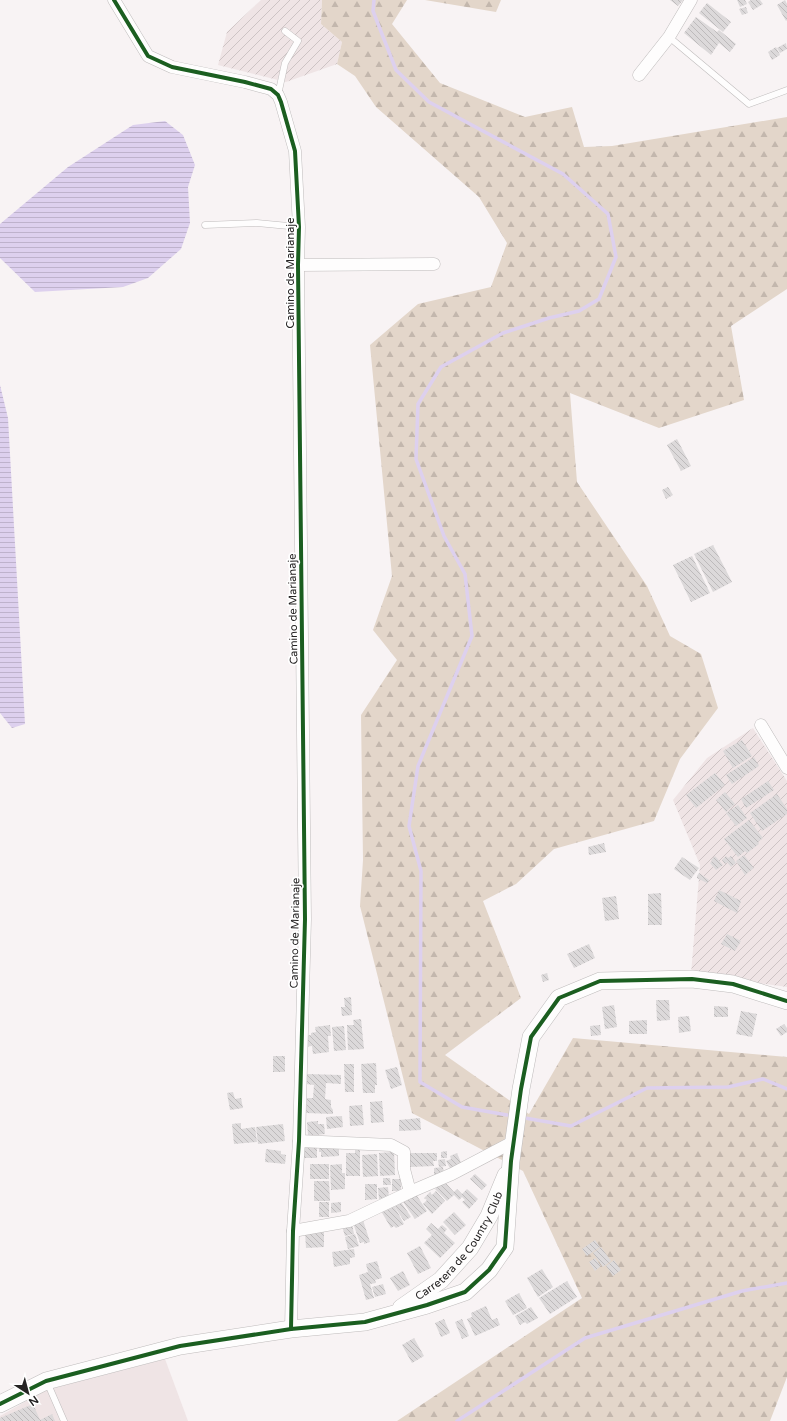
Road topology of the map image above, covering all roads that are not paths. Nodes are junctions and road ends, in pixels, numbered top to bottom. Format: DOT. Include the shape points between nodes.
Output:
graph roads {
  1 [pos="114,0"];
  2 [pos="691,0"];
  3 [pos="284,31"];
  4 [pos="670,37"];
  5 [pos="639,75"];
  6 [pos="787,90"];
  7 [pos="278,95"];
  8 [pos="205,225"];
  9 [pos="299,227"];
  10 [pos="434,264"];
  11 [pos="298,266"];
  12 [pos="761,725"];
  13 [pos="787,768"];
  14 [pos="787,1001"];
  15 [pos="299,1142"];
  16 [pos="513,1142"];
  17 [pos="511,1162"];
  18 [pos="410,1192"];
  19 [pos="293,1231"];
  20 [pos="390,1315"];
  21 [pos="291,1328"];
  22 [pos="46,1380"];
  23 [pos="0,1404"];
  24 [pos="64,1421"];
  1 -- 7 [label="street" via="148,56 172,67 271,89"];
  2 -- 4 [label="street"];
  3 -- 7 [label="lane" via="298,41 285,63"];
  4 -- 5 [label="street"];
  4 -- 6 [label="lane" via="749,104"];
  7 -- 9 [label="street, Camino de Marianaje" via="295,151"];
  8 -- 9 [label="lane" via="257,223"];
  9 -- 11 [label="street, Camino de Marianaje"];
  10 -- 11 [label="street"];
  11 -- 15 [label="street, Camino de Marianaje" via="305,919"];
  12 -- 13 [label="street"];
  14 -- 16 [label="street, Carretera de Country Club" via="733,984 692,979 600,981 558,998 531,1037"];
  15 -- 18 [label="street" via="391,1145 404,1152 404,1169"];
  15 -- 19 [label="street, Camino de Marianaje"];
  16 -- 17 [label="street, Carretera de Country Club"];
  16 -- 18 [label="street" via="452,1174"];
  17 -- 20 [label="street, Carretera de Country Club" via="490,1216 470,1248 441,1280"];
  17 -- 20 [label="street, Carretera de Country Club" via="505,1247 489,1270 465,1292"];
  18 -- 19 [label="street" via="349,1221"];
  19 -- 21 [label="street, Camino de Marianaje"];
  20 -- 21 [label="street, Carretera de Country Club" via="365,1322"];
  21 -- 22 [label="street, Carretera de Country Club" via="180,1346"];
  22 -- 23 [label="street, Carretera de Country Club"];
  22 -- 24 [label="lane"];
}
